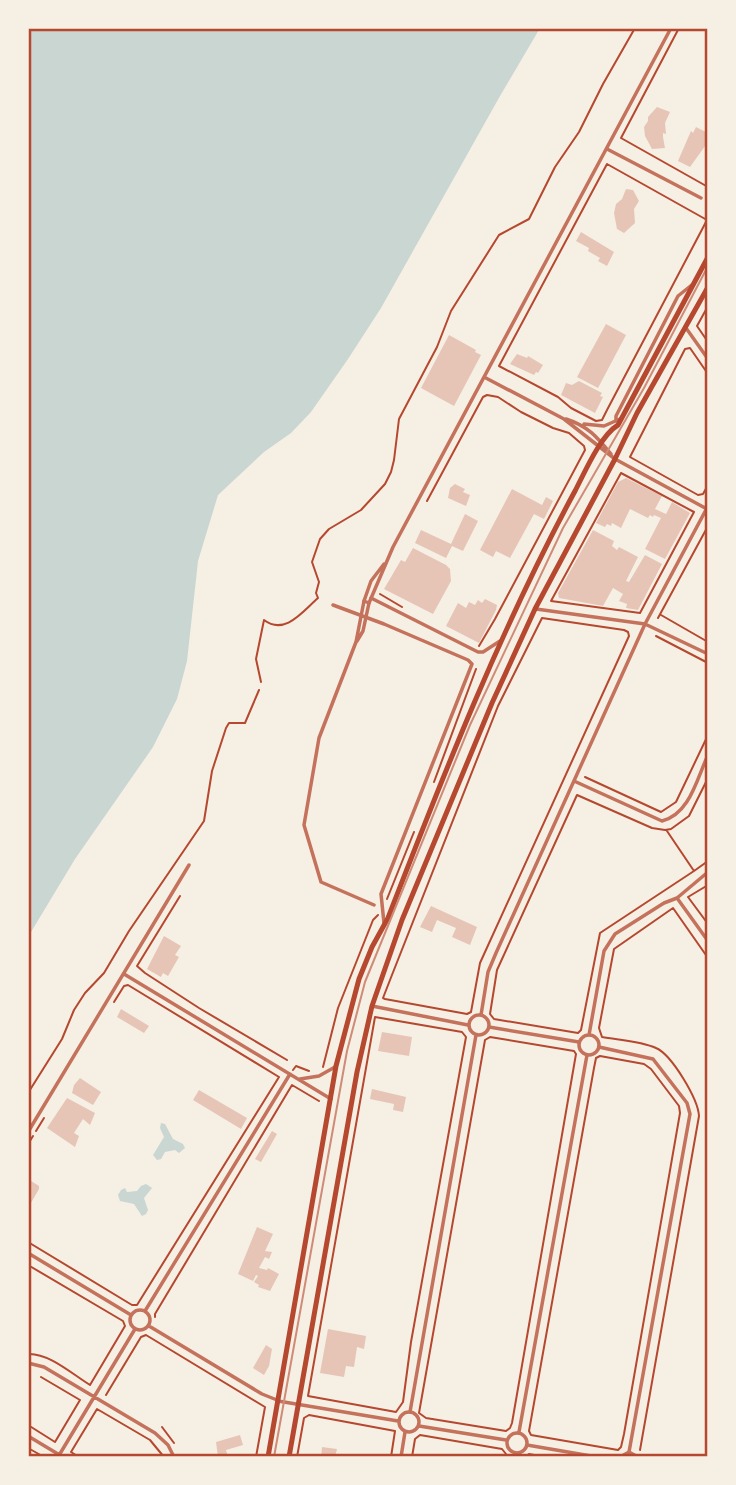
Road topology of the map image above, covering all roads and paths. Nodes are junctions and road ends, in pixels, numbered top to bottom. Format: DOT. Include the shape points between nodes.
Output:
graph roads {
  1 [pos="635,28"];
  2 [pos="671,28"];
  3 [pos="679,28"];
  4 [pos="607,149"];
  5 [pos="708,187"];
  6 [pos="701,198"];
  7 [pos="707,220"];
  8 [pos="708,257"];
  9 [pos="694,283"];
  10 [pos="708,287"];
  11 [pos="708,306"];
  12 [pos="686,328"];
  13 [pos="708,342"];
  14 [pos="708,359"];
  15 [pos="708,374"];
  16 [pos="484,377"];
  17 [pos="624,400"];
  18 [pos="627,409"];
  19 [pos="564,419"];
  20 [pos="616,421"];
  21 [pos="582,424"];
  22 [pos="601,445"];
  23 [pos="615,459"];
  24 [pos="708,485"];
  25 [pos="426,501"];
  26 [pos="707,507"];
  27 [pos="708,526"];
  28 [pos="384,565"];
  29 [pos="372,598"];
  30 [pos="366,600"];
  31 [pos="333,605"];
  32 [pos="536,609"];
  33 [pos="640,613"];
  34 [pos="363,617"];
  35 [pos="645,624"];
  36 [pos="651,633"];
  37 [pos="502,640"];
  38 [pos="708,642"];
  39 [pos="479,646"];
  40 [pos="708,654"];
  41 [pos="708,663"];
  42 [pos="261,682"];
  43 [pos="259,690"];
  44 [pos="708,734"];
  45 [pos="708,755"];
  46 [pos="585,777"];
  47 [pos="574,781"];
  48 [pos="578,795"];
  49 [pos="666,830"];
  50 [pos="708,861"];
  51 [pos="189,865"];
  52 [pos="694,871"];
  53 [pos="708,873"];
  54 [pos="708,885"];
  55 [pos="180,896"];
  56 [pos="677,898"];
  57 [pos="374,905"];
  58 [pos="708,924"];
  59 [pos="384,925"];
  60 [pos="708,941"];
  61 [pos="708,958"];
  62 [pos="124,974"];
  63 [pos="125,985"];
  64 [pos="372,1006"];
  65 [pos="471,1012"];
  66 [pos="481,1015"];
  67 [pos="468,1025"];
  68 [pos="489,1027"];
  69 [pos="589,1034"];
  70 [pos="476,1035"];
  71 [pos="602,1037"];
  72 [pos="579,1042"];
  73 [pos="599,1047"];
  74 [pos="587,1055"];
  75 [pos="287,1060"];
  76 [pos="336,1066"];
  77 [pos="288,1072"];
  78 [pos="313,1072"];
  79 [pos="298,1079"];
  80 [pos="28,1093"];
  81 [pos="331,1100"];
  82 [pos="318,1101"];
  83 [pos="699,1116"];
  84 [pos="28,1132"];
  85 [pos="28,1242"];
  86 [pos="28,1253"];
  87 [pos="28,1265"];
  88 [pos="145,1311"];
  89 [pos="131,1315"];
  90 [pos="155,1317"];
  91 [pos="149,1326"];
  92 [pos="135,1329"];
  93 [pos="28,1354"];
  94 [pos="28,1363"];
  95 [pos="41,1377"];
  96 [pos="106,1395"];
  97 [pos="94,1397"];
  98 [pos="278,1401"];
  99 [pos="298,1404"];
  100 [pos="398,1409"];
  101 [pos="410,1412"];
  102 [pos="398,1422"];
  103 [pos="28,1425"];
  104 [pos="419,1426"];
  105 [pos="509,1431"];
  106 [pos="405,1432"];
  107 [pos="519,1432"];
  108 [pos="28,1436"];
  109 [pos="506,1440"];
  110 [pos="527,1445"];
  111 [pos="621,1447"];
  112 [pos="28,1448"];
  113 [pos="629,1452"];
  114 [pos="639,1454"];
  115 [pos="514,1455"];
  116 [pos="60,1456"];
  117 [pos="525,1456"];
  118 [pos="44,1457"];
  119 [pos="79,1457"];
  120 [pos="163,1457"];
  121 [pos="174,1457"];
  122 [pos="256,1457"];
  123 [pos="268,1457"];
  124 [pos="289,1457"];
  125 [pos="297,1457"];
  126 [pos="391,1457"];
  127 [pos="401,1457"];
  128 [pos="412,1457"];
  129 [pos="506,1457"];
  130 [pos="545,1457"];
  131 [pos="597,1457"];
  132 [pos="620,1457"];
  133 [pos="654,1457"];
  1 -- 42 [label="path" via="529,219 499,235 451,311 399,419 394,460 385,484 361,510 320,539 313,562 318,598 287,624 275,626 264,620 256,659"];
  2 -- 4 [label="street"];
  3 -- 5 [label="path" via="621,138"];
  4 -- 6 [label="street"];
  4 -- 16 [label="street"];
  7 -- 7 [label="path" via="600,420 499,366 607,164"];
  8 -- 9 [label="highway"];
  9 -- 17 [label="street" via="678,296"];
  9 -- 18 [label="highway"];
  10 -- 12 [label="highway"];
  11 -- 13 [label="path" via="697,326"];
  12 -- 14 [label="street"];
  12 -- 23 [label="highway"];
  15 -- 24 [label="path" via="687,348 629,457 701,495"];
  16 -- 19 [label="street"];
  16 -- 28 [label="street"];
  17 -- 18 [label="street"];
  17 -- 20 [label="street"];
  18 -- 20 [label="highway"];
  19 -- 21 [label="street"];
  19 -- 22 [label="street"];
  20 -- 21 [label="street"];
  20 -- 22 [label="highway"];
  21 -- 22 [label="street" via="594,432"];
  22 -- 23 [label="street"];
  22 -- 37 [label="highway"];
  23 -- 26 [label="street"];
  23 -- 32 [label="highway"];
  25 -- 39 [label="path" via="487,395 569,433 584,446"];
  26 -- 35 [label="street"];
  27 -- 38 [label="path" via="659,617"];
  28 -- 29 [label="street"];
  28 -- 30 [label="street"];
  29 -- 30 [label="street"];
  29 -- 37 [label="street" via="478,652"];
  30 -- 34 [label="street"];
  31 -- 34 [label="street"];
  32 -- 35 [label="street"];
  32 -- 64 [label="highway" via="440,825"];
  33 -- 33 [label="path" via="694,512 621,473 551,601"];
  34 -- 57 [label="street" via="363,632 319,738 303,827 321,883"];
  34 -- 59 [label="street" via="472,664 381,894"];
  35 -- 40 [label="street"];
  35 -- 47 [label="street"];
  36 -- 41 [label="path"];
  37 -- 59 [label="highway"];
  43 -- 80 [label="path" via="245,723 234,721 226,728 212,771 204,821 104,973 85,993"];
  44 -- 46 [label="path" via="677,802 662,812"];
  45 -- 47 [label="street" via="685,805 662,821"];
  47 -- 66 [label="street" via="488,972"];
  48 -- 52 [label="path" via="497,970 490,1014 494,1019 578,1033 600,933"];
  49 -- 52 [label="path"];
  50 -- 52 [label="path"];
  51 -- 62 [label="street"];
  53 -- 56 [label="street"];
  54 -- 58 [label="path" via="688,898"];
  55 -- 75 [label="path" via="137,966"];
  56 -- 60 [label="street"];
  56 -- 69 [label="street" via="621,930 606,945"];
  59 -- 76 [label="highway" via="359,979"];
  61 -- 71 [label="path" via="673,908 614,949 599,1028"];
  62 -- 77 [label="street"];
  62 -- 84 [label="street"];
  63 -- 85 [label="path" via="279,1077 140,1303 132,1305"];
  64 -- 67 [label="street"];
  64 -- 99 [label="highway"];
  65 -- 65 [label="path" via="480,963 628,632 542,618 499,706 383,998"];
  66 -- 67 [label="street" via="471,1018"];
  66 -- 68 [label="street"];
  67 -- 70 [label="street"];
  68 -- 70 [label="street" via="486,1033"];
  68 -- 72 [label="street"];
  69 -- 72 [label="street"];
  69 -- 73 [label="street" via="597,1038"];
  70 -- 101 [label="street"];
  72 -- 74 [label="street" via="579,1049"];
  73 -- 74 [label="street"];
  73 -- 113 [label="street" via="653,1059 687,1103 690,1114"];
  74 -- 107 [label="street"];
  76 -- 79 [label="street" via="319,1076"];
  76 -- 81 [label="highway"];
  77 -- 78 [label="path" via="296,1066"];
  77 -- 79 [label="street"];
  77 -- 88 [label="street"];
  79 -- 81 [label="street"];
  81 -- 98 [label="highway"];
  82 -- 90 [label="path" via="292,1085"];
  83 -- 114 [label="path"];
  86 -- 89 [label="street"];
  87 -- 93 [label="path" via="125,1326 90,1385 49,1360"];
  88 -- 89 [label="street"];
  88 -- 91 [label="street"];
  89 -- 92 [label="street"];
  91 -- 92 [label="street" via="143,1331"];
  91 -- 98 [label="street"];
  92 -- 97 [label="street"];
  94 -- 97 [label="street" via="44,1367"];
  95 -- 103 [label="path" via="80,1400 55,1442"];
  96 -- 122 [label="path" via="144,1336 265,1407"];
  97 -- 116 [label="street"];
  97 -- 121 [label="street" via="155,1433"];
  98 -- 99 [label="street"];
  98 -- 123 [label="highway"];
  99 -- 102 [label="street"];
  99 -- 124 [label="highway"];
  100 -- 100 [label="path" via="403,1402 466,1037 462,1032 375,1017 308,1396"];
  101 -- 102 [label="street"];
  101 -- 104 [label="street"];
  102 -- 106 [label="street"];
  104 -- 106 [label="street"];
  104 -- 109 [label="street"];
  105 -- 105 [label="path" via="576,1054 490,1037 485,1040 420,1406 421,1416"];
  106 -- 127 [label="street"];
  107 -- 109 [label="street"];
  107 -- 110 [label="street"];
  108 -- 116 [label="street"];
  109 -- 115 [label="street"];
  110 -- 115 [label="street"];
  110 -- 131 [label="street"];
  111 -- 111 [label="path" via="680,1112 651,1069 606,1057 596,1058 530,1433"];
  112 -- 118 [label="path"];
  113 -- 114 [label="street"];
  113 -- 132 [label="street"];
  114 -- 133 [label="path"];
  117 -- 130 [label="path"];
  119 -- 120 [label="path" via="71,1452 97,1409 150,1440"];
  125 -- 126 [label="path" via="304,1419 309,1415 396,1431"];
  128 -- 129 [label="path" via="417,1437 463,1442 504,1452"];
}
